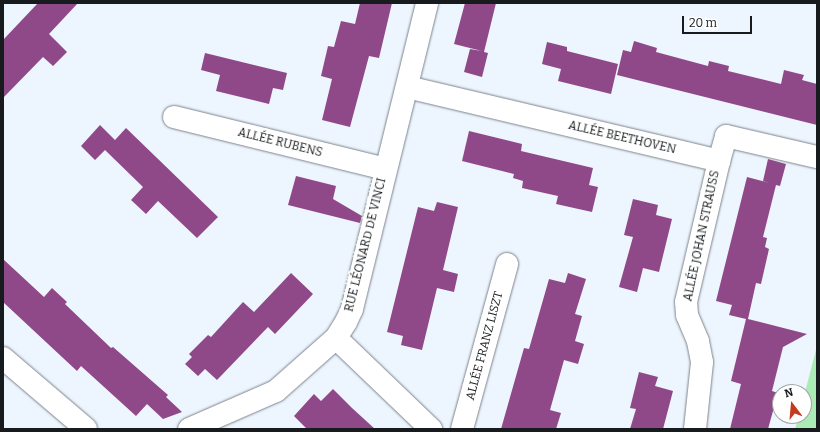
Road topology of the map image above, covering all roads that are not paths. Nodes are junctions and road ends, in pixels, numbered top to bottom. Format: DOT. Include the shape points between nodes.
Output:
graph roads {
  1 [pos="427,3"];
  2 [pos="407,87"];
  3 [pos="174,117"];
  4 [pos="817,157"];
  5 [pos="719,161"];
  6 [pos="386,169"];
  7 [pos="507,264"];
  8 [pos="336,338"];
  9 [pos="3,358"];
  10 [pos="86,429"];
  11 [pos="188,429"];
  12 [pos="431,429"];
  13 [pos="462,429"];
  14 [pos="695,429"];
  1 -- 2 [label="street, RUE LÉONARD DE VINCI"];
  2 -- 5 [label="street, ALLÉE BEETHOVEN"];
  2 -- 6 [label="street, RUE LÉONARD DE VINCI"];
  3 -- 6 [label="street, ALLÉE RUBENS"];
  4 -- 5 [label="street" via="726,136"];
  5 -- 14 [label="street, ALLÉE JOHAN STRAUSS" via="686,302 687,314 698,342 702,362"];
  6 -- 8 [label="street, RUE LÉONARD DE VINCI" via="352,309"];
  7 -- 13 [label="street, ALLÉE FRANZ LISZT"];
  8 -- 11 [label="street, RUE LÉONARD DE VINCI" via="276,391"];
  8 -- 12 [label="street"];
  9 -- 10 [label="street"];
}
